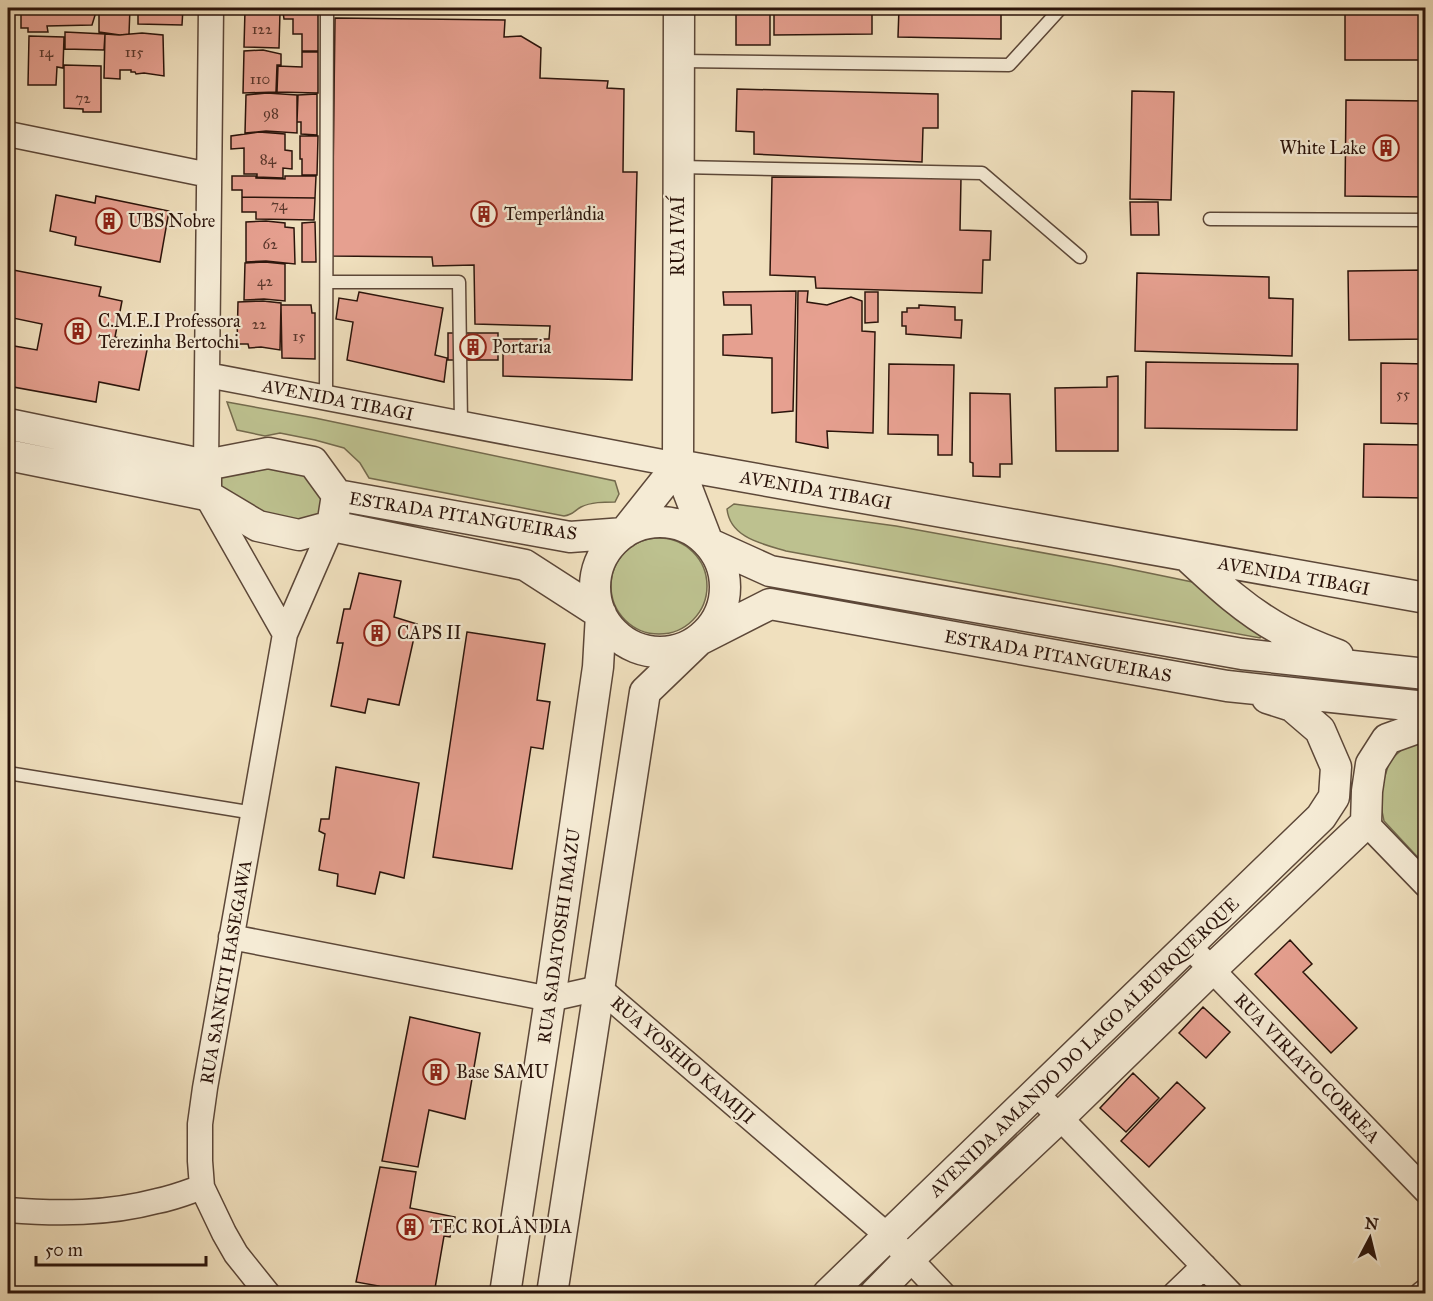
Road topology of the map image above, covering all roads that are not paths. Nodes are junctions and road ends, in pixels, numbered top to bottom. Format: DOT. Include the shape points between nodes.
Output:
graph roads {
  1 [pos="211,8"];
  2 [pos="327,8"];
  3 [pos="679,8"];
  4 [pos="1061,8"];
  5 [pos="679,61"];
  6 [pos="8,134"];
  7 [pos="678,167"];
  8 [pos="208,175"];
  9 [pos="1210,219"];
  10 [pos="1425,220"];
  11 [pos="1080,257"];
  12 [pos="327,282"];
  13 [pos="207,375"];
  14 [pos="326,397"];
  15 [pos="461,423"];
  16 [pos="8,424"];
  17 [pos="8,455"];
  18 [pos="206,465"];
  19 [pos="678,465"];
  20 [pos="206,495"];
  21 [pos="337,495"];
  22 [pos="332,526"];
  23 [pos="624,533"];
  24 [pos="708,543"];
  25 [pos="1188,557"];
  26 [pos="1425,598"];
  27 [pos="601,614"];
  28 [pos="285,634"];
  29 [pos="699,640"];
  30 [pos="1378,668"];
  31 [pos="1425,674"];
  32 [pos="1227,686"];
  33 [pos="1425,707"];
  34 [pos="1425,725"];
  35 [pos="8,773"];
  36 [pos="254,813"];
  37 [pos="1366,823"];
  38 [pos="1425,885"];
  39 [pos="231,937"];
  40 [pos="1189,946"];
  41 [pos="1212,969"];
  42 [pos="598,988"];
  43 [pos="550,999"];
  44 [pos="1036,1093"];
  45 [pos="1060,1117"];
  46 [pos="202,1187"];
  47 [pos="1425,1191"];
  48 [pos="8,1210"];
  49 [pos="888,1236"];
  50 [pos="910,1258"];
  51 [pos="1204,1266"];
  52 [pos="268,1293"];
  53 [pos="504,1293"];
  54 [pos="552,1293"];
  55 [pos="828,1293"];
  56 [pos="875,1293"];
  57 [pos="943,1293"];
  58 [pos="1175,1293"];
  59 [pos="1231,1293"];
  1 -- 8 [label="street"];
  2 -- 12 [label="lane"];
  3 -- 5 [label="street, RUA IVAÍ"];
  4 -- 5 [label="lane" via="1009,64"];
  5 -- 7 [label="street, RUA IVAÍ"];
  6 -- 8 [label="street"];
  7 -- 11 [label="lane" via="982,173"];
  7 -- 19 [label="street, RUA IVAÍ"];
  8 -- 13 [label="street"];
  9 -- 10 [label="lane"];
  12 -- 14 [label="lane"];
  12 -- 15 [label="lane" via="459,282"];
  13 -- 14 [label="street, AVENIDA TIBAGI"];
  13 -- 18 [label="street"];
  14 -- 15 [label="street, AVENIDA TIBAGI"];
  15 -- 19 [label="street, AVENIDA TIBAGI"];
  16 -- 18 [label="street"];
  17 -- 20 [label="street"];
  18 -- 20 [label="street"];
  18 -- 21 [label="street" via="268,453 313,462"];
  19 -- 23 [label="street"];
  19 -- 24 [label="street, RUA IVAÍ"];
  19 -- 25 [label="street, AVENIDA TIBAGI"];
  20 -- 22 [label="street" via="258,526 299,535"];
  20 -- 28 [label="street"];
  21 -- 22 [label="street"];
  21 -- 23 [label="street, ESTRADA PITANGUEIRAS" via="570,537"];
  22 -- 27 [label="street, ESTRADA PITANGUEIRAS" via="525,565"];
  22 -- 28 [label="street, RUA SANKITI HASEGAWA"];
  23 -- 24 [label="street" via="648,523 668,523 699,534"];
  23 -- 27 [label="street" via="605,551 596,575 596,601"];
  24 -- 29 [label="street" via="722,567 725,594 717,619"];
  24 -- 30 [label="street, ESTRADA PITANGUEIRAS" via="770,571 1242,654"];
  25 -- 26 [label="street, AVENIDA TIBAGI"];
  25 -- 30 [label="street" via="1243,605 1281,630 1321,649"];
  27 -- 29 [label="street" via="626,643 650,652 675,651"];
  27 -- 43 [label="street, RUA SADATOSHI IMAZU" via="598,668"];
  28 -- 36 [label="street, RUA SANKITI HASEGAWA"];
  29 -- 32 [label="street, ESTRADA PITANGUEIRAS" via="770,604"];
  29 -- 42 [label="street" via="645,692"];
  30 -- 31 [label="street, ESTRADA PITANGUEIRAS"];
  32 -- 33 [label="street, ESTRADA PITANGUEIRAS"];
  32 -- 40 [label="street, AVENIDA AMANDO DO LAGO ALBURQUERQUE" via="1292,706 1320,730 1336,767 1334,797 1321,817"];
  34 -- 37 [label="street" via="1387,739 1371,764"];
  35 -- 36 [label="lane"];
  36 -- 39 [label="street, RUA SANKITI HASEGAWA"];
  37 -- 38 [label="street"];
  37 -- 41 [label="street, AVENIDA AMANDO DO LAGO ALBURQUERQUE"];
  39 -- 43 [label="street, RUA YOSHIO KAMIJI"];
  39 -- 46 [label="street, RUA SANKITI HASEGAWA" via="201,1115"];
  40 -- 41 [label="street, RUA VIRIATO CORREA"];
  40 -- 44 [label="street, AVENIDA AMANDO DO LAGO ALBURQUERQUE"];
  41 -- 45 [label="street, AVENIDA AMANDO DO LAGO ALBURQUERQUE"];
  41 -- 47 [label="street, RUA VIRIATO CORREA"];
  42 -- 43 [label="street, RUA YOSHIO KAMIJI"];
  42 -- 49 [label="street, RUA YOSHIO KAMIJI"];
  42 -- 54 [label="street"];
  43 -- 53 [label="street, RUA SADATOSHI IMAZU"];
  44 -- 45 [label="street"];
  44 -- 49 [label="street, AVENIDA AMANDO DO LAGO ALBURQUERQUE"];
  45 -- 50 [label="street, AVENIDA AMANDO DO LAGO ALBURQUERQUE"];
  45 -- 51 [label="street"];
  46 -- 48 [label="street" via="117,1209"];
  46 -- 52 [label="street, RUA SANKITI HASEGAWA" via="236,1254"];
  49 -- 50 [label="street, RUA YOSHIO KAMIJI"];
  49 -- 55 [label="street, AVENIDA AMANDO DO LAGO ALBURQUERQUE"];
  50 -- 56 [label="street, AVENIDA AMANDO DO LAGO ALBURQUERQUE"];
  50 -- 57 [label="street, RUA YOSHIO KAMIJI"];
  51 -- 58 [label="street"];
  51 -- 59 [label="street"];
}
